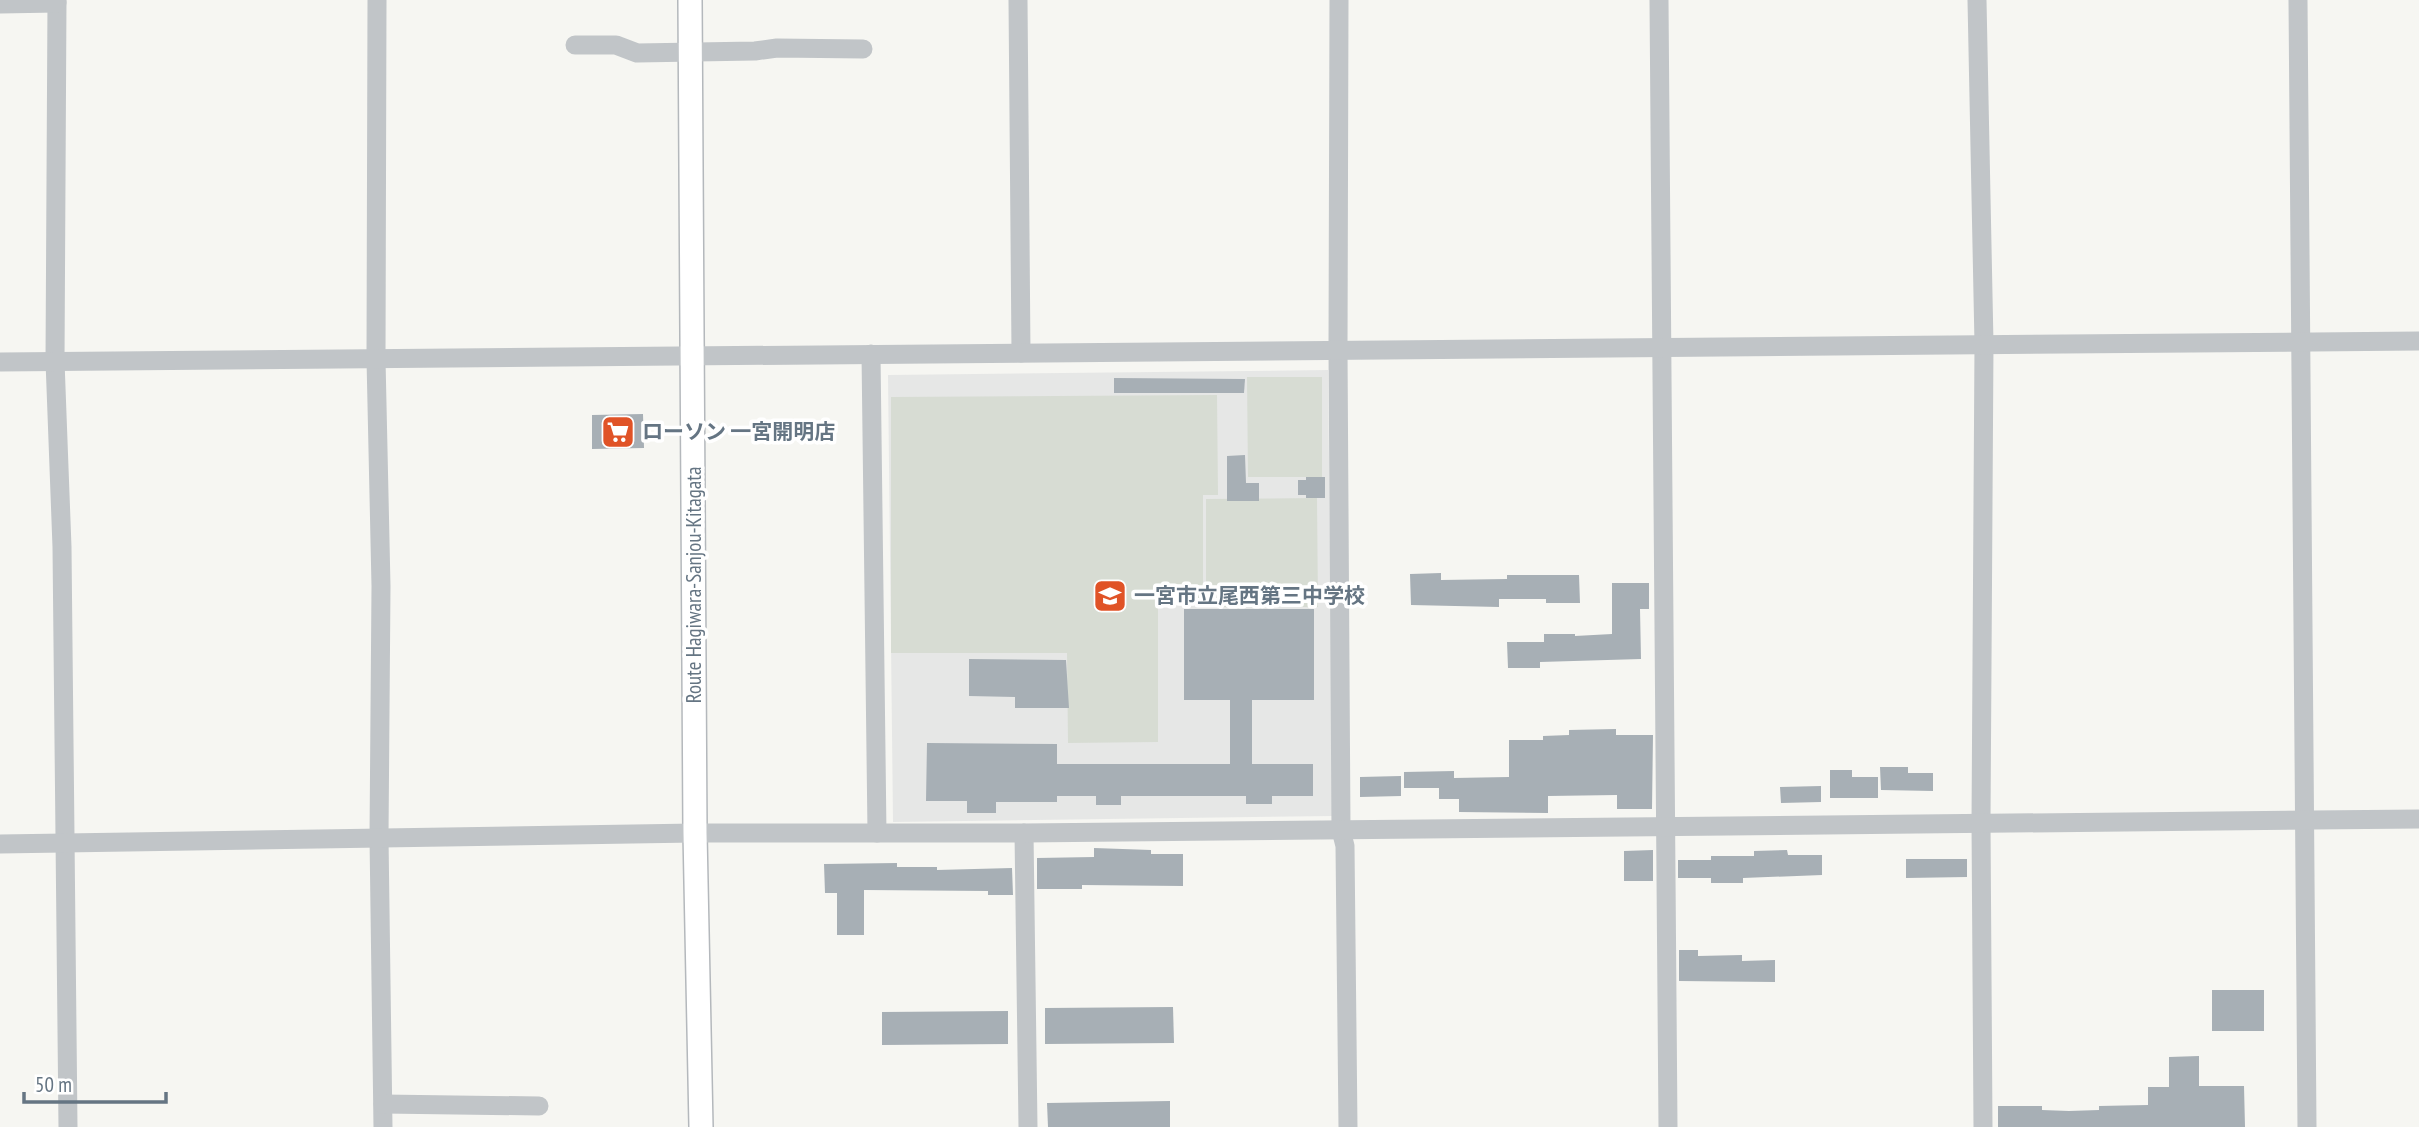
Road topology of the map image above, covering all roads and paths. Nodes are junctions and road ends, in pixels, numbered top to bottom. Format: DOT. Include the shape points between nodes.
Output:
graph roads {
  1 [pos="377,0"];
  2 [pos="690,0"];
  3 [pos="1018,0"];
  4 [pos="1339,0"];
  5 [pos="1659,0"];
  6 [pos="1976,0"];
  7 [pos="2298,0"];
  8 [pos="57,2"];
  9 [pos="0,4"];
  10 [pos="575,45"];
  11 [pos="863,49"];
  12 [pos="690,53"];
  13 [pos="2419,341"];
  14 [pos="2300,342"];
  15 [pos="1984,344"];
  16 [pos="1661,347"];
  17 [pos="1338,350"];
  18 [pos="1021,353"];
  19 [pos="871,354"];
  20 [pos="692,356"];
  21 [pos="376,359"];
  22 [pos="55,361"];
  23 [pos="0,362"];
  24 [pos="2419,819"];
  25 [pos="2304,820"];
  26 [pos="1981,822"];
  27 [pos="1666,825"];
  28 [pos="1341,830"];
  29 [pos="695,832"];
  30 [pos="1024,833"];
  31 [pos="877,834"];
  32 [pos="379,837"];
  33 [pos="65,843"];
  34 [pos="0,844"];
  35 [pos="383,1104"];
  36 [pos="538,1105"];
  37 [pos="68,1127"];
  38 [pos="383,1127"];
  39 [pos="701,1127"];
  40 [pos="1028,1127"];
  41 [pos="1348,1127"];
  42 [pos="1668,1127"];
  43 [pos="1983,1127"];
  44 [pos="2307,1127"];
  1 -- 21 [label="street"];
  2 -- 12 [label="main road, Route Hagiwara-Sanjou-Kitagata"];
  3 -- 18 [label="street"];
  4 -- 17 [label="street"];
  5 -- 16 [label="street"];
  6 -- 15 [label="street"];
  7 -- 14 [label="street"];
  8 -- 9 [label="street"];
  8 -- 22 [label="street"];
  10 -- 12 [label="street" via="616,45 637,53"];
  11 -- 12 [label="street"];
  12 -- 20 [label="main road, Route Hagiwara-Sanjou-Kitagata"];
  13 -- 14 [label="street"];
  14 -- 15 [label="street"];
  14 -- 25 [label="street"];
  15 -- 16 [label="street"];
  15 -- 26 [label="street"];
  16 -- 17 [label="street"];
  16 -- 27 [label="street"];
  17 -- 18 [label="street"];
  17 -- 28 [label="street"];
  18 -- 19 [label="street"];
  19 -- 20 [label="street"];
  19 -- 31 [label="street"];
  20 -- 21 [label="street"];
  20 -- 29 [label="main road, Route Hagiwara-Sanjou-Kitagata"];
  21 -- 22 [label="street"];
  21 -- 32 [label="street" via="381,586"];
  22 -- 23 [label="street"];
  22 -- 33 [label="street"];
  24 -- 25 [label="street"];
  25 -- 26 [label="street"];
  25 -- 44 [label="street"];
  26 -- 27 [label="street"];
  26 -- 43 [label="street"];
  27 -- 28 [label="street"];
  27 -- 42 [label="street"];
  28 -- 30 [label="street"];
  28 -- 41 [label="street" via="1345,846"];
  29 -- 31 [label="street"];
  29 -- 32 [label="street"];
  29 -- 39 [label="main road, Route Hagiwara-Sanjou-Kitagata"];
  30 -- 31 [label="street"];
  30 -- 40 [label="street"];
  32 -- 33 [label="street"];
  32 -- 35 [label="street"];
  33 -- 34 [label="street"];
  33 -- 37 [label="street"];
  35 -- 36 [label="street"];
  35 -- 38 [label="street"];
}
